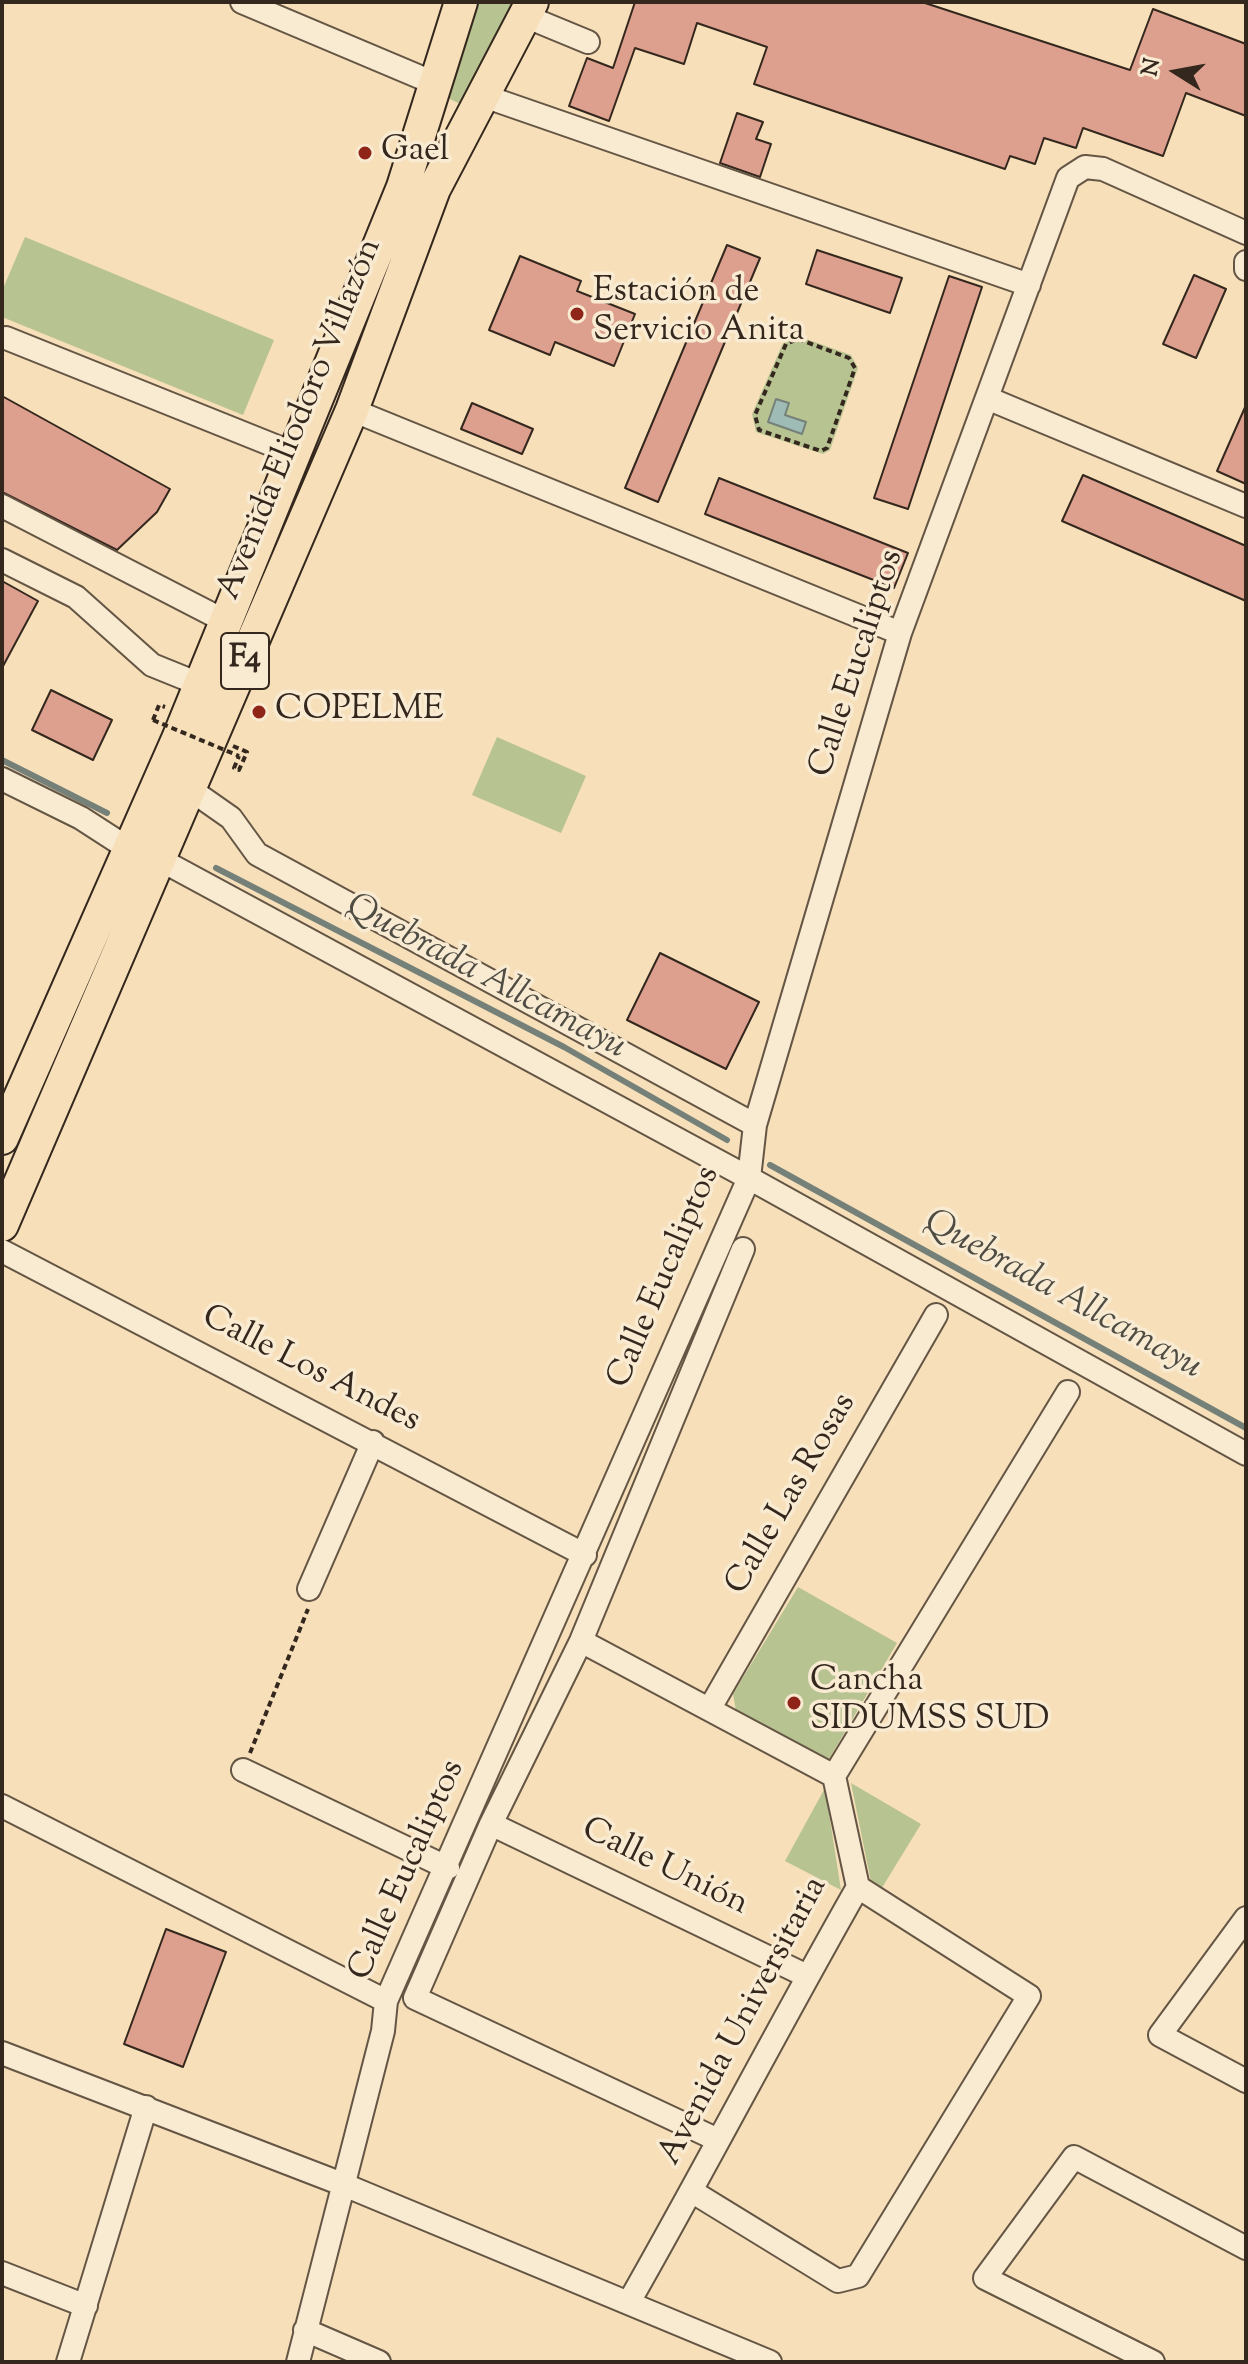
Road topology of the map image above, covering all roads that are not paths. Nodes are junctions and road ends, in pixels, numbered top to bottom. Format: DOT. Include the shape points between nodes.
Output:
graph roads {
  1 [pos="242,2"];
  2 [pos="461,2"];
  3 [pos="528,9"];
  4 [pos="588,42"];
  5 [pos="434,83"];
  6 [pos="481,95"];
  7 [pos="1246,233"];
  8 [pos="1246,262"];
  9 [pos="1246,269"];
  10 [pos="1029,285"];
  11 [pos="6,338"];
  12 [pos="987,398"];
  13 [pos="352,410"];
  14 [pos="295,454"];
  15 [pos="2,506"];
  16 [pos="1246,506"];
  17 [pos="2,560"];
  18 [pos="227,622"];
  19 [pos="900,633"];
  20 [pos="199,684"];
  21 [pos="2,779"];
  22 [pos="191,790"];
  23 [pos="144,854"];
  24 [pos="755,1125"];
  25 [pos="2,1138"];
  26 [pos="749,1178"];
  27 [pos="2,1225"];
  28 [pos="743,1249"];
  29 [pos="2,1251"];
  30 [pos="936,1315"];
  31 [pos="1068,1392"];
  32 [pos="373,1442"];
  33 [pos="1246,1454"];
  34 [pos="585,1555"];
  35 [pos="309,1589"];
  36 [pos="581,1641"];
  37 [pos="710,1708"];
  38 [pos="243,1770"];
  39 [pos="834,1776"];
  40 [pos="2,1806"];
  41 [pos="491,1824"];
  42 [pos="448,1868"];
  43 [pos="858,1887"];
  44 [pos="1246,1918"];
  45 [pos="807,1976"];
  46 [pos="386,2001"];
  47 [pos="2,2053"];
  48 [pos="1246,2081"];
  49 [pos="146,2107"];
  50 [pos="718,2140"];
  51 [pos="342,2184"];
  52 [pos="693,2192"];
  53 [pos="1246,2248"];
  54 [pos="2,2273"];
  55 [pos="629,2302"];
  56 [pos="86,2306"];
  57 [pos="305,2330"];
  58 [pos="68,2362"];
  59 [pos="298,2362"];
  60 [pos="379,2362"];
  61 [pos="770,2362"];
  62 [pos="1153,2362"];
  1 -- 5 [label="street"];
  2 -- 5 [label="highway, Avenida Eliodoro Villazón / F4"];
  3 -- 4 [label="street"];
  3 -- 6 [label="highway, Avenida Eliodoro Villazón / F4"];
  5 -- 14 [label="highway, Avenida Eliodoro Villazón / F4" via="403,187"];
  6 -- 10 [label="street"];
  6 -- 13 [label="highway, Avenida Eliodoro Villazón / F4" via="434,189"];
  7 -- 10 [label="street, Calle Eucaliptos" via="1103,169 1085,167 1068,178"];
  8 -- 9 [label="street"];
  10 -- 12 [label="street, Calle Eucaliptos"];
  11 -- 14 [label="street"];
  12 -- 16 [label="street"];
  12 -- 19 [label="street, Calle Eucaliptos"];
  13 -- 19 [label="street"];
  13 -- 22 [label="highway, Avenida Eliodoro Villazón / F4"];
  14 -- 18 [label="highway, Avenida Eliodoro Villazón / F4"];
  15 -- 18 [label="street"];
  17 -- 20 [label="street" via="76,597 152,665"];
  18 -- 20 [label="highway, Avenida Eliodoro Villazón / F4"];
  19 -- 24 [label="street, Calle Eucaliptos"];
  20 -- 23 [label="highway, Avenida Eliodoro Villazón / F4"];
  21 -- 23 [label="street"];
  22 -- 23 [label="highway, Avenida Eliodoro Villazón / F4"];
  22 -- 24 [label="street" via="231,818 257,854"];
  23 -- 25 [label="highway, Avenida Eliodoro Villazón / F4"];
  23 -- 26 [label="street"];
  23 -- 27 [label="highway, Avenida Eliodoro Villazón / F4"];
  24 -- 26 [label="street, Calle Eucaliptos"];
  26 -- 33 [label="street"];
  26 -- 34 [label="street, Calle Eucaliptos"];
  28 -- 36 [label="street, Calle Eucaliptos"];
  29 -- 32 [label="street, Calle Los Andes"];
  30 -- 37 [label="street, Calle Las Rosas"];
  31 -- 39 [label="street"];
  32 -- 34 [label="street, Calle Los Andes"];
  32 -- 35 [label="street"];
  34 -- 42 [label="street, Calle Eucaliptos"];
  36 -- 37 [label="street"];
  36 -- 41 [label="street, Calle Eucaliptos"];
  37 -- 39 [label="street"];
  38 -- 42 [label="street"];
  39 -- 43 [label="street, Avenida Universitaria"];
  40 -- 46 [label="street"];
  41 -- 45 [label="street, Calle Unión"];
  41 -- 50 [label="street, Calle Eucaliptos" via="415,1998"];
  42 -- 46 [label="street, Calle Eucaliptos"];
  43 -- 45 [label="street, Avenida Universitaria"];
  43 -- 52 [label="street" via="1029,1996 858,2276 838,2281"];
  44 -- 48 [label="street" via="1160,2035"];
  45 -- 50 [label="street, Avenida Universitaria"];
  46 -- 51 [label="street, Calle Eucaliptos" via="383,2031"];
  47 -- 49 [label="street"];
  49 -- 51 [label="street"];
  49 -- 56 [label="street"];
  50 -- 52 [label="street, Avenida Universitaria"];
  51 -- 55 [label="street"];
  51 -- 57 [label="street, Calle Eucaliptos"];
  52 -- 55 [label="street, Avenida Universitaria"];
  53 -- 62 [label="street" via="1074,2157 985,2278"];
  54 -- 56 [label="street"];
  55 -- 61 [label="street"];
  56 -- 58 [label="street"];
  57 -- 59 [label="street, Calle Eucaliptos"];
  57 -- 60 [label="street"];
}
